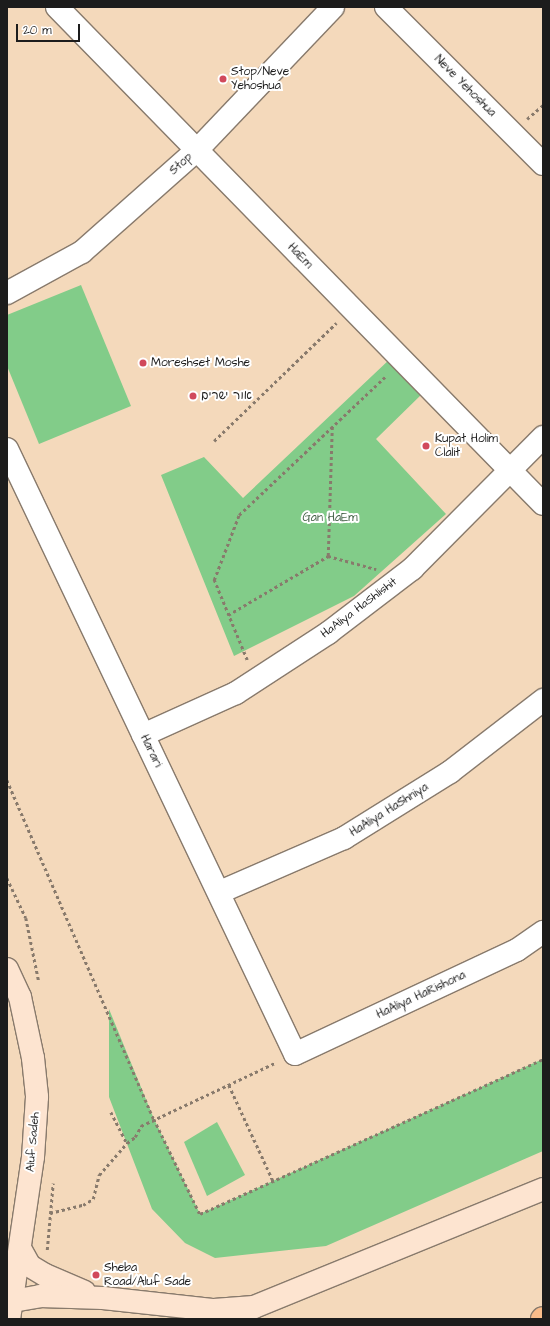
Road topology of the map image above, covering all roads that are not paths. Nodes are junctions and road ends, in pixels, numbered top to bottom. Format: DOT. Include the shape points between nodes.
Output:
graph roads {
  1 [pos="57,7"];
  2 [pos="333,7"];
  3 [pos="386,7"];
  4 [pos="197,150"];
  5 [pos="543,164"];
  6 [pos="7,293"];
  7 [pos="543,437"];
  8 [pos="7,448"];
  9 [pos="509,471"];
  10 [pos="543,504"];
  11 [pos="543,700"];
  12 [pos="143,735"];
  13 [pos="220,892"];
  14 [pos="543,932"];
  15 [pos="7,969"];
  16 [pos="296,1054"];
  17 [pos="543,1188"];
  18 [pos="20,1250"];
  19 [pos="103,1298"];
  20 [pos="9,1307"];
  1 -- 4 [label="street, HaEm"];
  2 -- 4 [label="street, Stop"];
  3 -- 5 [label="street, Neve Yehoshua"];
  4 -- 6 [label="street, Stop" via="82,252"];
  4 -- 9 [label="street, HaEm"];
  7 -- 9 [label="street, HaAliya HaShlishit"];
  8 -- 12 [label="street, Harari"];
  9 -- 10 [label="street, HaEm"];
  9 -- 12 [label="street, HaAliya HaShlishit" via="402,576 328,633 236,693"];
  11 -- 13 [label="street, HaAliya HaShniya" via="450,772 344,838"];
  12 -- 13 [label="street, Harari"];
  13 -- 16 [label="street, Harari"];
  14 -- 16 [label="street, HaAliya HaRishona" via="517,950"];
  15 -- 18 [label="main road, Aluf Sadeh" via="20,997 34,1058 37,1097"];
  17 -- 19 [label="main road" via="254,1306 214,1310"];
  18 -- 19 [label="main road" via="30,1266 45,1275"];
  18 -- 20 [label="main road, Aluf Sadeh"];
  19 -- 20 [label="main road" via="40,1296"];
}
